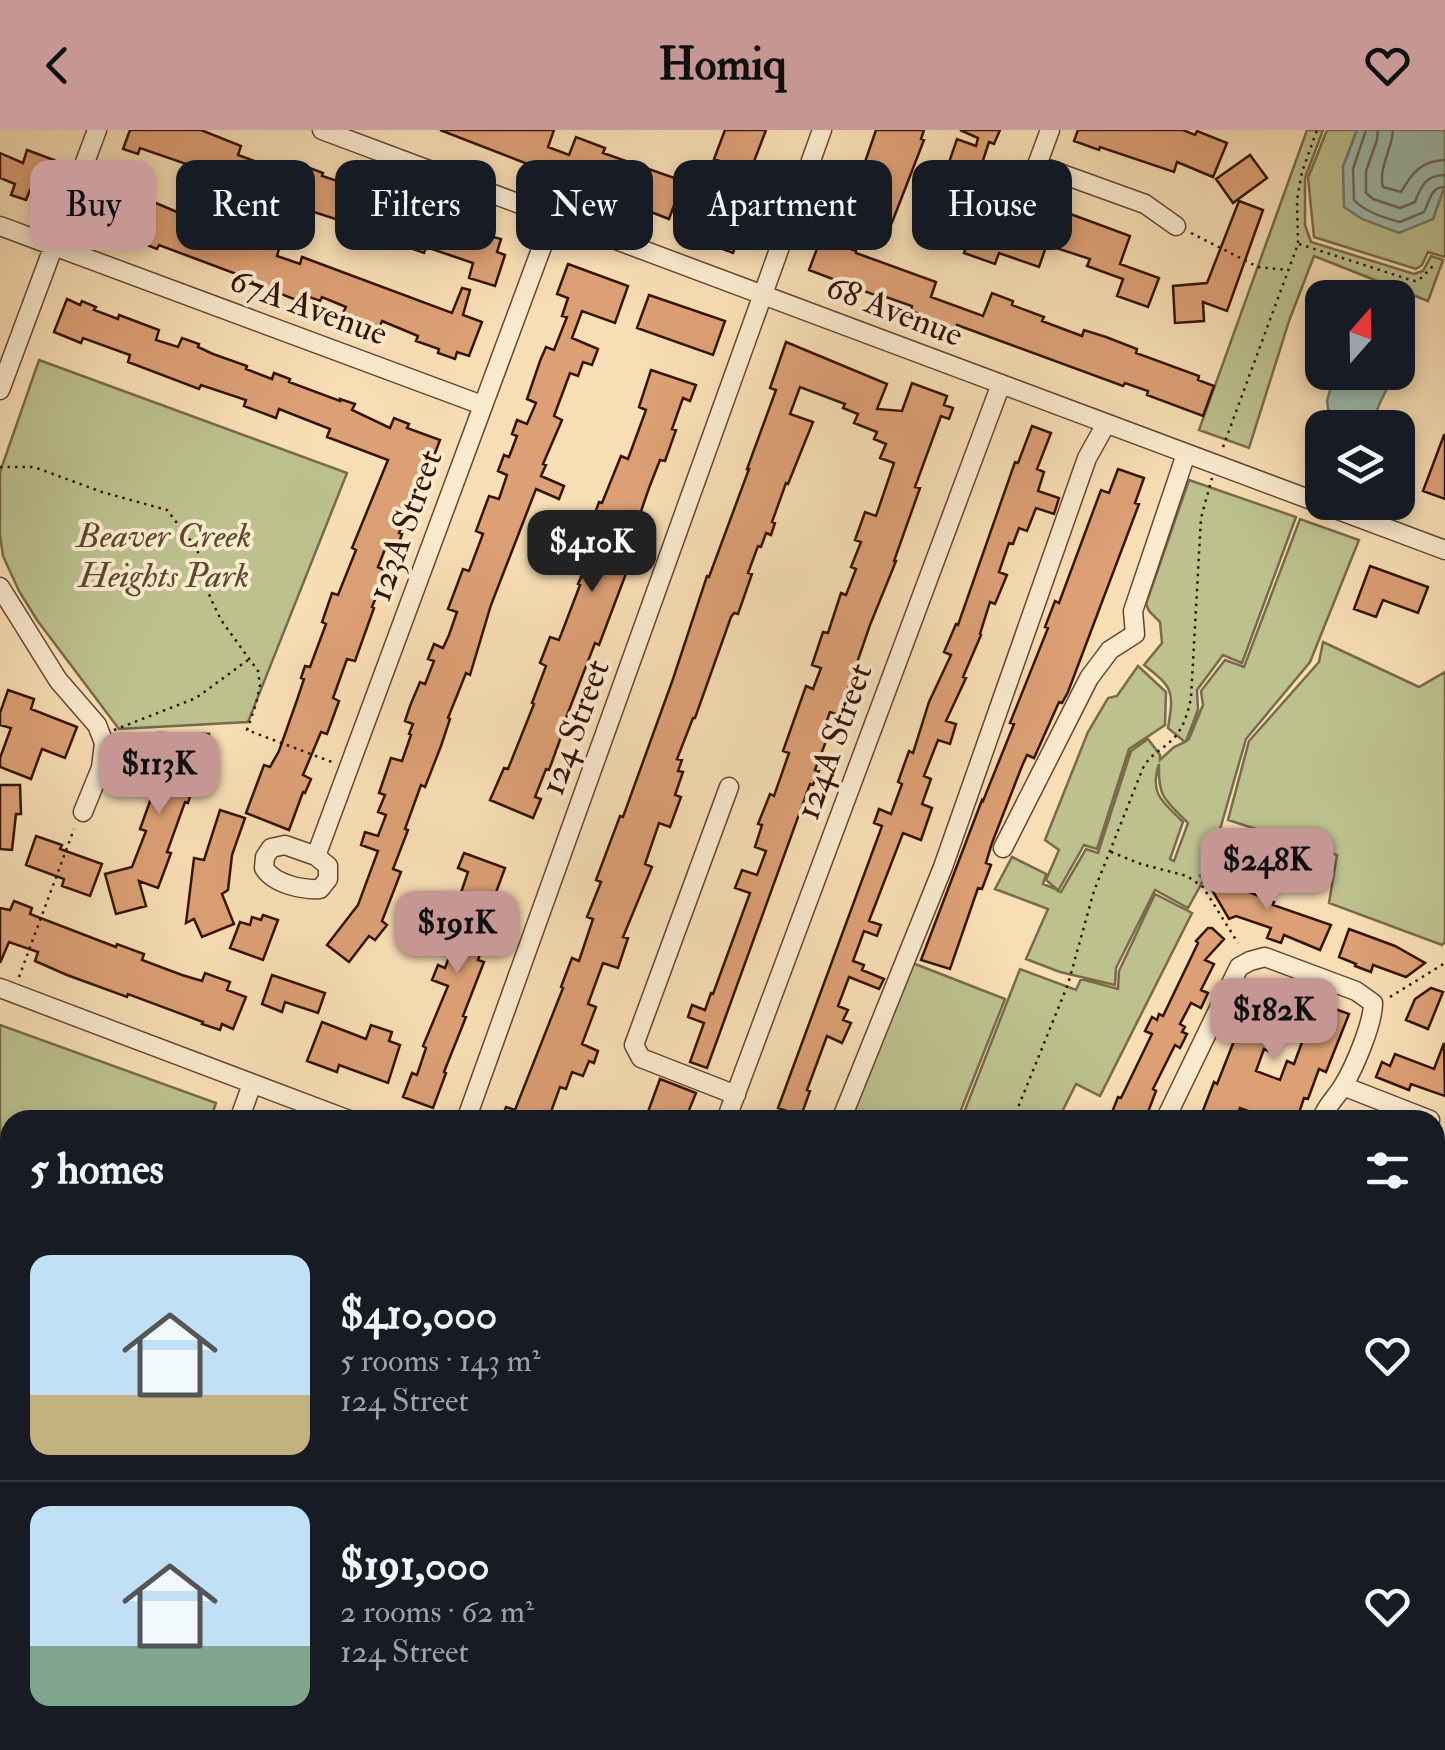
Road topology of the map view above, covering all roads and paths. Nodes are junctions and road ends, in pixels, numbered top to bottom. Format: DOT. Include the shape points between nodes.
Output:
graph roads {
  1 [pos="97,130"];
  2 [pos="323,130"];
  3 [pos="822,130"];
  4 [pos="1050,130"];
  5 [pos="1317,130"];
  6 [pos="86,160"];
  7 [pos="516,203"];
  8 [pos="0,226"];
  9 [pos="1176,226"];
  10 [pos="30,237"];
  11 [pos="1298,244"];
  12 [pos="52,250"];
  13 [pos="64,250"];
  14 [pos="541,250"];
  15 [pos="642,250"];
  16 [pos="1436,264"];
  17 [pos="1289,270"];
  18 [pos="763,295"];
  19 [pos="1001,384"];
  20 [pos="0,390"];
  21 [pos="482,405"];
  22 [pos="1106,424"];
  23 [pos="1186,454"];
  24 [pos="1220,455"];
  25 [pos="0,467"];
  26 [pos="1213,475"];
  27 [pos="1445,550"];
  28 [pos="0,587"];
  29 [pos="248,659"];
  30 [pos="113,730"];
  31 [pos="338,764"];
  32 [pos="729,787"];
  33 [pos="78,820"];
  34 [pos="1002,848"];
  35 [pos="1110,851"];
  36 [pos="316,856"];
  37 [pos="1238,943"];
  38 [pos="1445,963"];
  39 [pos="18,979"];
  40 [pos="0,988"];
  41 [pos="1381,1000"];
  42 [pos="252,1084"];
  43 [pos="1343,1086"];
  44 [pos="736,1095"];
  45 [pos="243,1110"];
  46 [pos="322,1110"];
  47 [pos="470,1110"];
  48 [pos="730,1110"];
  49 [pos="845,1110"];
  50 [pos="1018,1110"];
  51 [pos="1170,1110"];
  52 [pos="1324,1110"];
  53 [pos="1404,1110"];
  1 -- 6 [label="street"];
  2 -- 7 [label="street, 68 Avenue"];
  3 -- 18 [label="street, 124 Street"];
  4 -- 9 [label="street" via="1037,165 1145,204"];
  5 -- 11 [label="path" via="1297,200"];
  8 -- 10 [label="street, 67A Avenue"];
  9 -- 17 [label="path" via="1258,267"];
  11 -- 16 [label="path" via="1414,281"];
  11 -- 17 [label="path"];
  12 -- 20 [label="street"];
  13 -- 21 [label="street, 67A Avenue"];
  14 -- 21 [label="street, 123A Street"];
  15 -- 18 [label="street, 68 Avenue"];
  17 -- 24 [label="path"];
  18 -- 19 [label="street, 68 Avenue"];
  18 -- 47 [label="street, 124 Street"];
  19 -- 22 [label="street, 68 Avenue"];
  19 -- 44 [label="street, 124A Street"];
  21 -- 36 [label="street, 123A Street"];
  22 -- 23 [label="street, 68 Avenue"];
  22 -- 49 [label="street" via="1081,476 943,867"];
  23 -- 27 [label="street, 68 Avenue"];
  23 -- 34 [label="street" via="1133,610 1135,634 1110,650 1090,678"];
  25 -- 29 [label="path" via="34,467 167,510 197,549 210,598"];
  26 -- 35 [label="path" via="1201,518 1191,698 1176,736 1146,761"];
  28 -- 33 [label="street" via="104,744"];
  29 -- 30 [label="path" via="196,698"];
  29 -- 31 [label="path" via="260,684 247,730"];
  32 -- 44 [label="street" via="634,1045 641,1058"];
  33 -- 39 [label="path"];
  35 -- 37 [label="path" via="1203,886"];
  35 -- 50 [label="path"];
  38 -- 41 [label="path"];
  40 -- 42 [label="street"];
  41 -- 43 [label="street"];
  41 -- 51 [label="street" via="1265,957 1250,961 1239,967"];
  42 -- 45 [label="street"];
  42 -- 46 [label="street"];
  43 -- 52 [label="street"];
  43 -- 53 [label="street"];
  44 -- 48 [label="street, 124A Street"];
}
